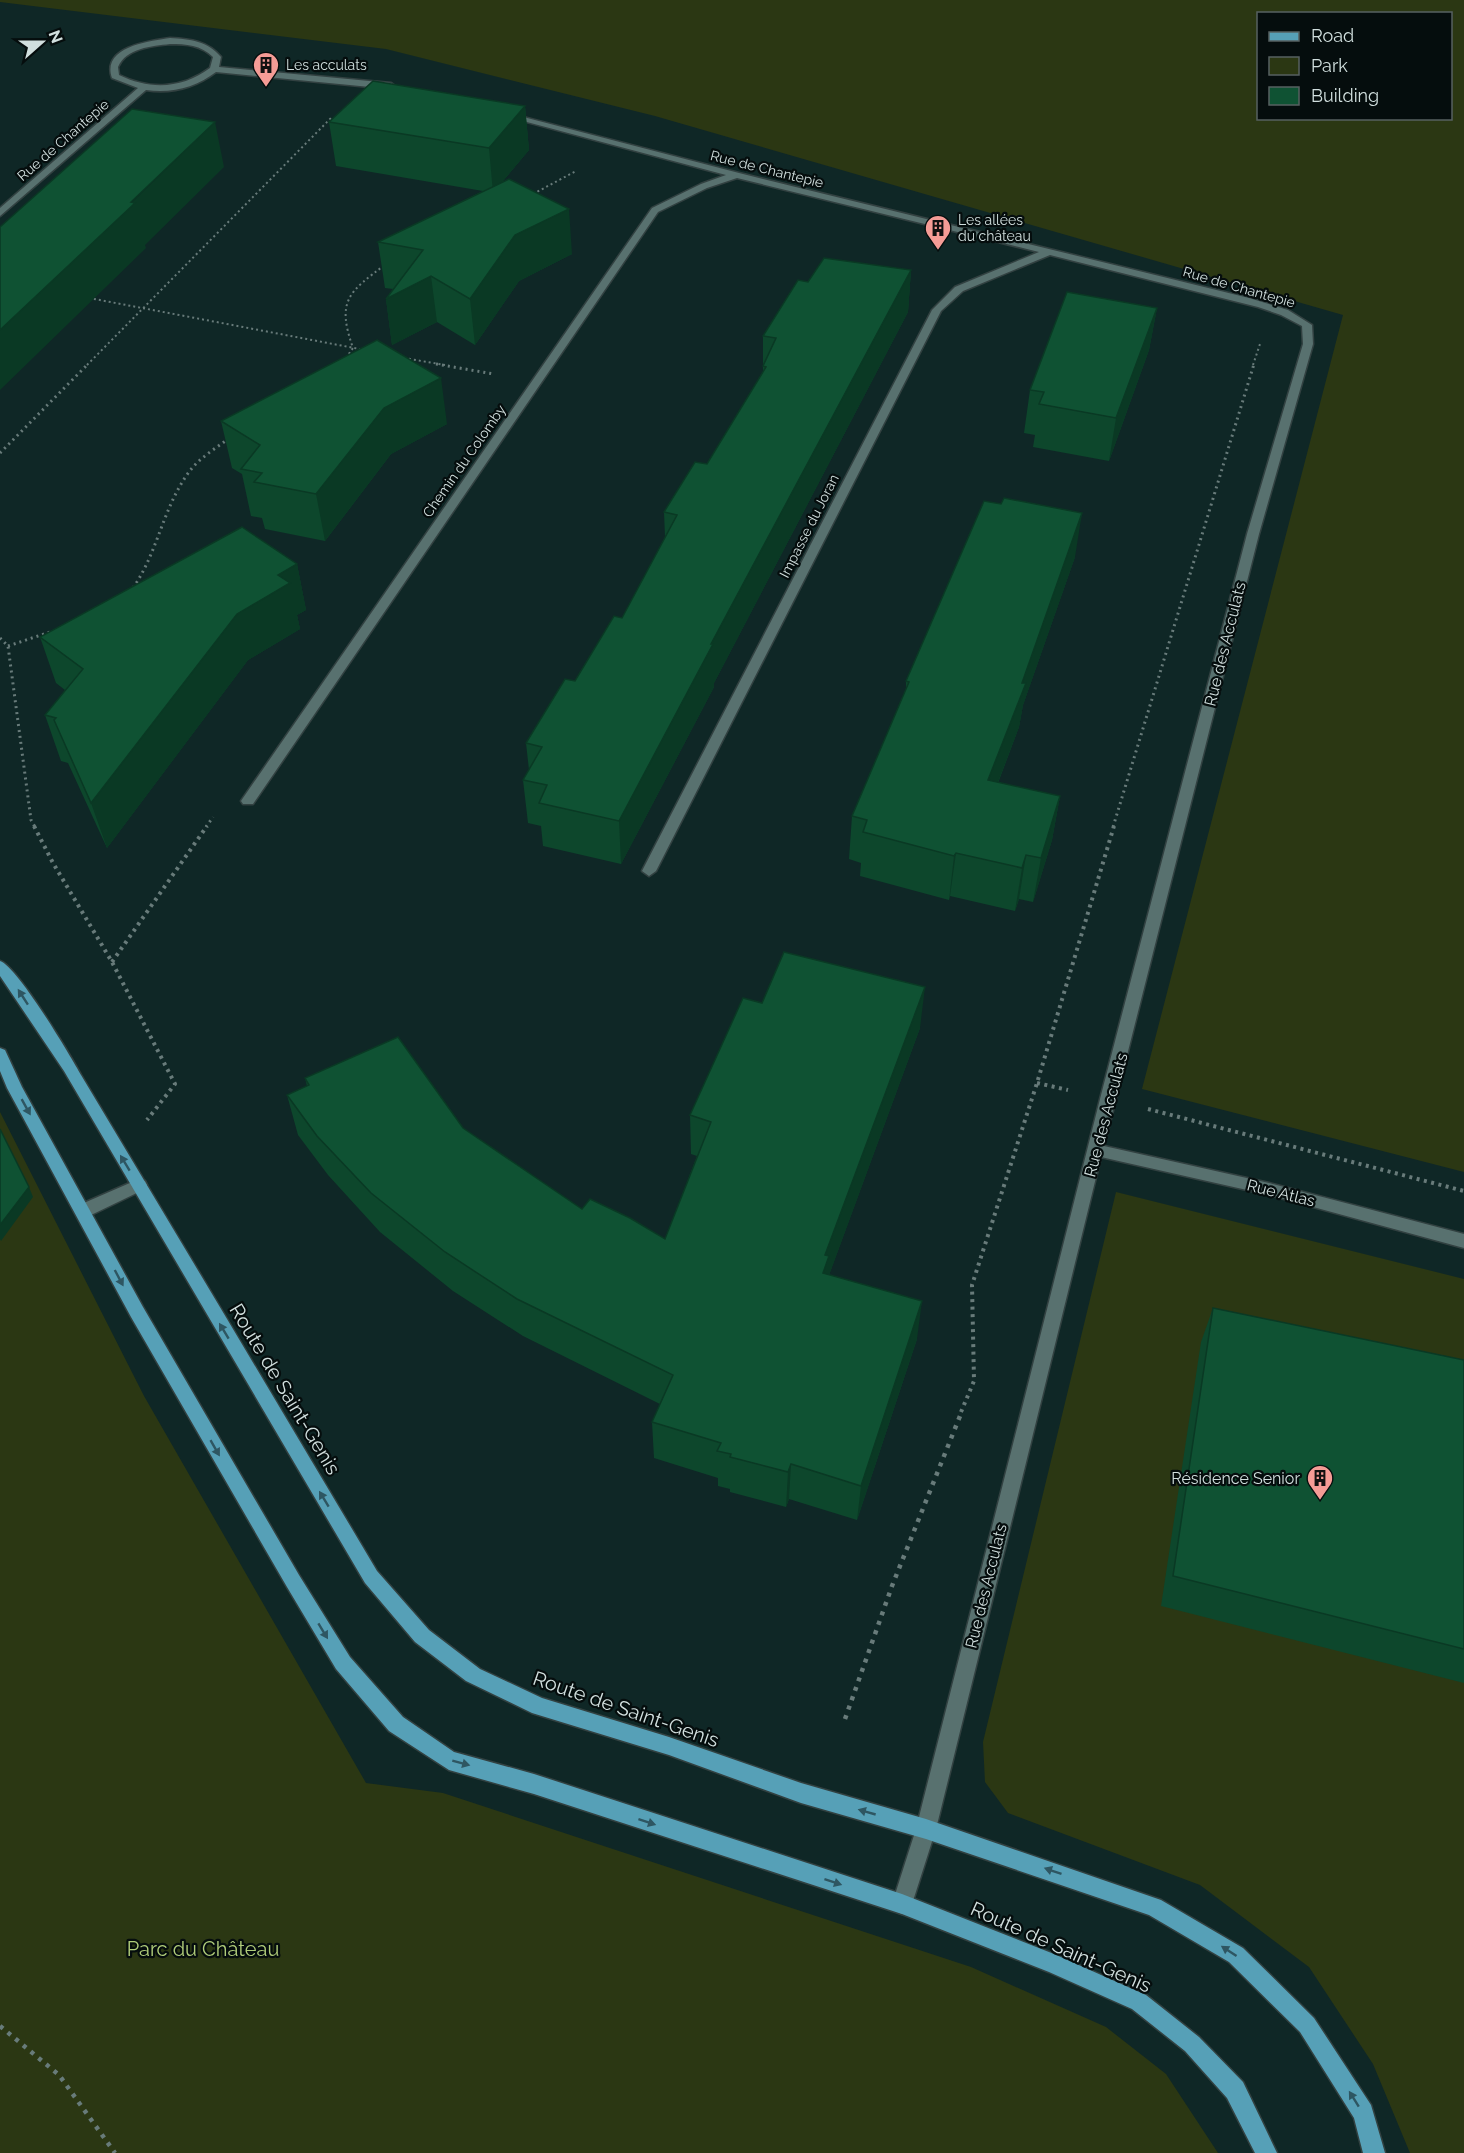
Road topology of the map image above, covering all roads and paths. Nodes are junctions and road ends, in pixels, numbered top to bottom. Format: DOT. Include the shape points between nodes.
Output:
graph roads {
  1 [pos="214,69"];
  2 [pos="365,83"];
  3 [pos="143,88"];
  4 [pos="406,90"];
  5 [pos="495,111"];
  6 [pos="618,144"];
  7 [pos="736,175"];
  8 [pos="531,195"];
  9 [pos="0,213"];
  10 [pos="1051,251"];
  11 [pos="390,261"];
  12 [pos="87,298"];
  13 [pos="142,309"];
  14 [pos="1306,326"];
  15 [pos="1259,336"];
  16 [pos="353,348"];
  17 [pos="364,350"];
  18 [pos="399,357"];
  19 [pos="341,366"];
  20 [pos="536,382"];
  21 [pos="229,438"];
  22 [pos="0,453"];
  23 [pos="127,594"];
  24 [pos="51,632"];
  25 [pos="0,638"];
  26 [pos="8,646"];
  27 [pos="248,801"];
  28 [pos="649,871"];
  29 [pos="112,962"];
  30 [pos="0,966"];
  31 [pos="0,1054"];
  32 [pos="1037,1083"];
  33 [pos="1108,1099"];
  34 [pos="144,1123"];
  35 [pos="1096,1150"];
  36 [pos="139,1185"];
  37 [pos="1464,1191"];
  38 [pos="83,1211"];
  39 [pos="1464,1241"];
  40 [pos="845,1719"];
  41 [pos="926,1829"];
  42 [pos="902,1904"];
  43 [pos="0,2026"];
  44 [pos="115,2153"];
  45 [pos="1266,2153"];
  46 [pos="1374,2153"];
  1 -- 2 [label="street"];
  1 -- 3 [label="street" via="201,79 179,86"];
  1 -- 3 [label="street" via="217,57 201,45 153,43 122,55 113,69 115,76"];
  2 -- 4 [label="street"];
  2 -- 13 [label="path"];
  3 -- 9 [label="street, Rue de Chantepie"];
  5 -- 6 [label="street, Rue de Chantepie"];
  6 -- 7 [label="street, Rue de Chantepie"];
  6 -- 8 [label="path"];
  7 -- 10 [label="street, Rue de Chantepie"];
  7 -- 20 [label="street, Chemin du Colomby" via="656,210"];
  10 -- 14 [label="street, Rue de Chantepie" via="1279,310"];
  10 -- 28 [label="street, Impasse du Joran" via="959,289 937,310"];
  11 -- 16 [label="path" via="352,290 344,322"];
  12 -- 13 [label="path"];
  13 -- 16 [label="path"];
  13 -- 22 [label="path"];
  14 -- 33 [label="street, Rue des Acculats" via="1308,344 1253,534"];
  15 -- 32 [label="path" via="1261,343"];
  16 -- 17 [label="path"];
  16 -- 19 [label="path"];
  18 -- 20 [label="path"];
  20 -- 27 [label="street, Chemin du Colomby"];
  21 -- 23 [label="path" via="190,471 164,523 152,560"];
  24 -- 26 [label="path"];
  25 -- 26 [label="path"];
  26 -- 29 [label="path" via="31,820"];
  27 -- 29 [label="path" via="230,792"];
  29 -- 34 [label="path" via="175,1084"];
  36 -- 30 [label="main road, Route de Saint-Genis, one-way" via="69,1067"];
  31 -- 38 [label="main road, Route de Saint-Genis, one-way"];
  32 -- 33 [label="path"];
  32 -- 40 [label="path" via="972,1285 974,1381 892,1586"];
  33 -- 35 [label="street, Rue des Acculats"];
  33 -- 37 [label="path"];
  35 -- 39 [label="street, Rue Atlas" via="1269,1189"];
  35 -- 41 [label="street, Rue des Acculats"];
  36 -- 38 [label="street"];
  41 -- 36 [label="main road, Route de Saint-Genis, one-way" via="801,1794 669,1746 539,1706 473,1675 422,1636 371,1577"];
  38 -- 42 [label="main road, Route de Saint-Genis, one-way" via="196,1415 343,1663 396,1724 449,1760"];
  41 -- 42 [label="street, Rue des Acculats"];
  46 -- 41 [label="main road, Route de Saint-Genis, one-way" via="1363,2113 1307,2025 1236,1955 1154,1907"];
  42 -- 45 [label="main road, Route de Saint-Genis" via="1139,2002 1192,2044 1235,2090"];
  43 -- 44 [label="path" via="59,2075"];
}
